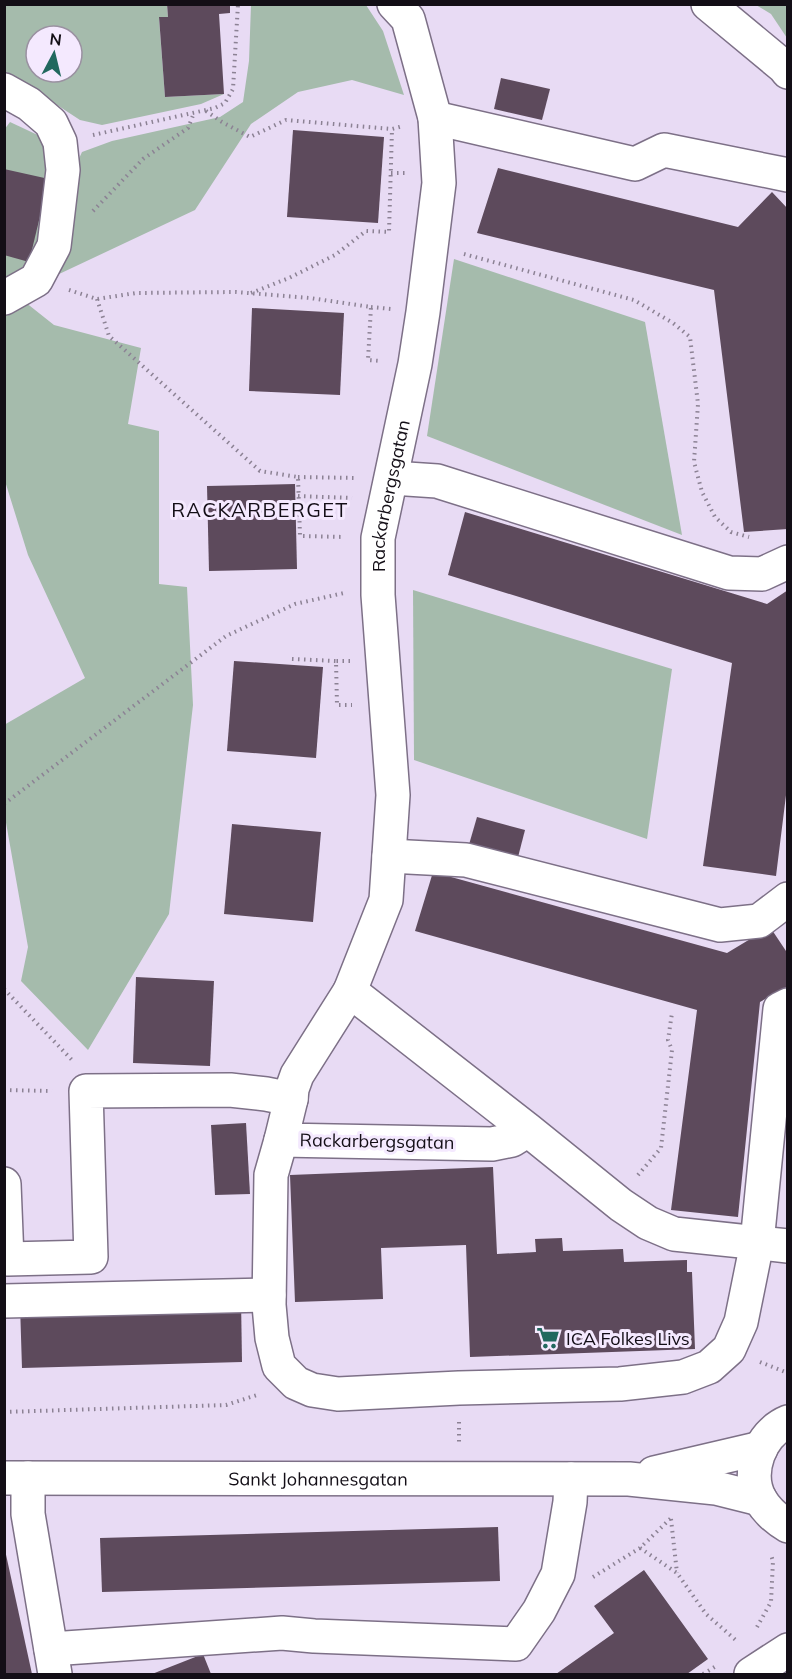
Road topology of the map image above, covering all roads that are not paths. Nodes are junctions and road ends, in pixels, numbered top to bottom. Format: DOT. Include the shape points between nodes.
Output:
graph roads {
  1 [pos="394,4"];
  2 [pos="708,4"];
  3 [pos="788,72"];
  4 [pos="4,90"];
  5 [pos="435,118"];
  6 [pos="788,175"];
  7 [pos="4,298"];
  8 [pos="389,489"];
  9 [pos="788,562"];
  10 [pos="389,856"];
  11 [pos="788,899"];
  12 [pos="350,991"];
  13 [pos="788,1005"];
  14 [pos="291,1099"];
  15 [pos="528,1130"];
  16 [pos="281,1140"];
  17 [pos="4,1184"];
  18 [pos="772,1245"];
  19 [pos="6,1264"];
  20 [pos="269,1295"];
  21 [pos="4,1301"];
  22 [pos="779,1427"];
  23 [pos="16,1478"];
  24 [pos="571,1479"];
  25 [pos="629,1479"];
  26 [pos="760,1499"];
  27 [pos="778,1539"];
  28 [pos="788,1650"];
  29 [pos="53,1661"];
  30 [pos="747,1661"];
  1 -- 5 [label="street, Rackarbergsgatan" via="408,20"];
  2 -- 3 [label="street"];
  4 -- 7 [label="street" via="51,123 60,142 63,170 55,243 36,280"];
  5 -- 6 [label="street" via="635,164 664,150"];
  5 -- 8 [label="street, Rackarbergsgatan" via="439,183 415,364"];
  8 -- 9 [label="street" via="436,481 729,573 762,574"];
  8 -- 10 [label="street, Rackarbergsgatan" via="378,538 378,595 393,795"];
  10 -- 11 [label="street" via="466,860 720,926 759,921"];
  10 -- 12 [label="street, Rackarbergsgatan" via="386,900"];
  12 -- 14 [label="street, Rackarbergsgatan" via="297,1075"];
  12 -- 15 [label="street"];
  13 -- 18 [label="street" via="780,1009"];
  14 -- 16 [label="street, Rackarbergsgatan"];
  14 -- 19 [label="street" via="230,1090 86,1091 91,1257"];
  15 -- 16 [label="street, Rackarbergsgatan" via="512,1140 492,1144"];
  15 -- 18 [label="street" via="648,1223 674,1234"];
  16 -- 20 [label="street" via="271,1175"];
  17 -- 19 [label="street"];
  18 -- 20 [label="street" via="729,1349 709,1367 683,1377 620,1384 338,1394 312,1390 296,1383 279,1366 272,1338"];
  20 -- 21 [label="street"];
  22 -- 25 [label="street, Sankt Johannesgatan"];
  22 -- 26 [label="street" via="755,1467"];
  23 -- 24 [label="street, Sankt Johannesgatan"];
  23 -- 29 [label="street" via="28,1514"];
  24 -- 25 [label="street, Sankt Johannesgatan"];
  24 -- 29 [label="street" via="558,1574 516,1644 282,1633"];
  25 -- 26 [label="street, Sankt Johannesgatan" via="716,1488"];
  26 -- 27 [label="street" via="774,1518"];
  28 -- 30 [label="street"];
}
